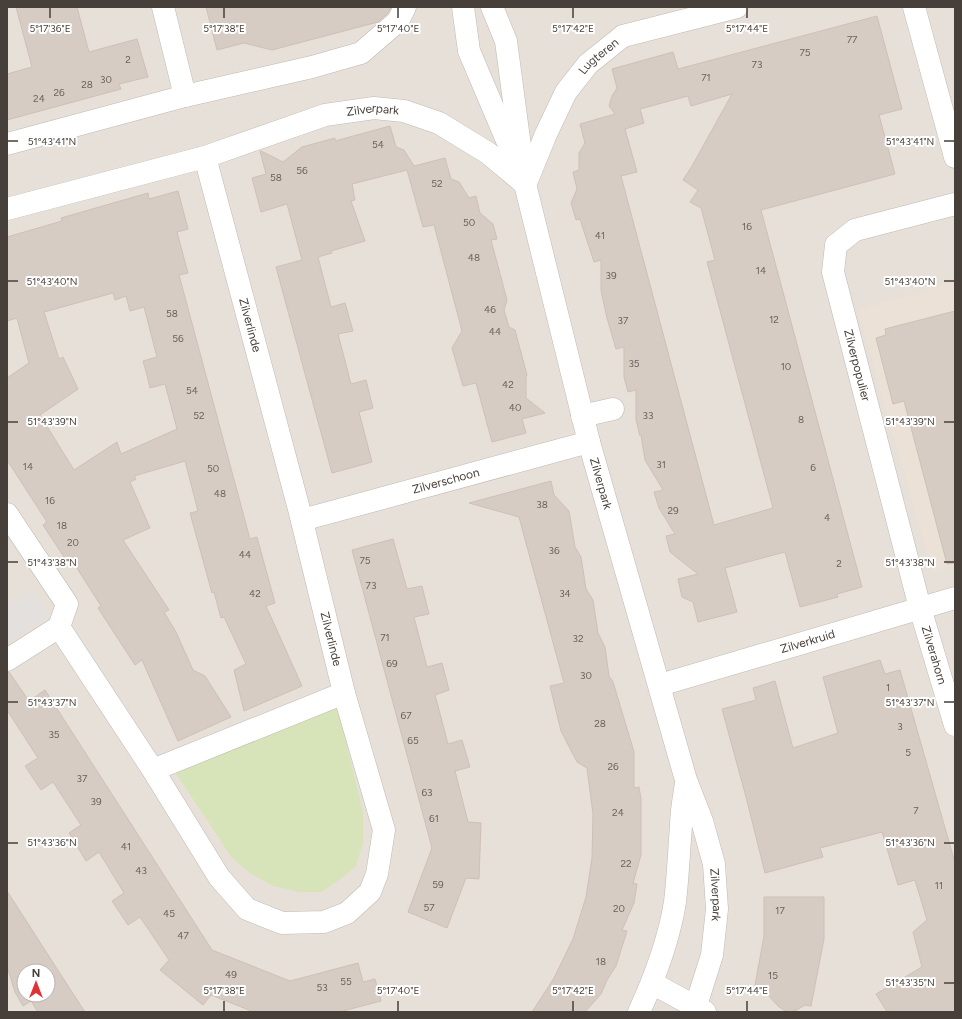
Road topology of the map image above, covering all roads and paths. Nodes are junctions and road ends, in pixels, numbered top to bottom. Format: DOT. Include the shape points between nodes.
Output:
graph roads {
  1 [pos="163,7"];
  2 [pos="405,7"];
  3 [pos="463,7"];
  4 [pos="492,7"];
  5 [pos="737,7"];
  6 [pos="914,7"];
  7 [pos="186,96"];
  8 [pos="7,144"];
  9 [pos="205,157"];
  10 [pos="955,157"];
  11 [pos="525,184"];
  12 [pos="955,204"];
  13 [pos="7,209"];
  14 [pos="613,409"];
  15 [pos="582,416"];
  16 [pos="588,442"];
  17 [pos="7,514"];
  18 [pos="302,520"];
  19 [pos="955,598"];
  20 [pos="920,608"];
  21 [pos="59,627"];
  22 [pos="9,654"];
  23 [pos="660,685"];
  24 [pos="344,692"];
  25 [pos="955,725"];
  26 [pos="152,770"];
  27 [pos="686,780"];
  28 [pos="652,983"];
  29 [pos="698,1011"];
  30 [pos="639,1012"];
  1 -- 7 [label="street"];
  2 -- 7 [label="street" via="398,21 361,53"];
  3 -- 11 [label="street, Zilverpark" via="469,51"];
  4 -- 11 [label="street, Zilverpark" via="506,41"];
  5 -- 11 [label="street, Lugteren" via="623,36 588,64 566,92"];
  6 -- 10 [label="street"];
  7 -- 8 [label="street"];
  9 -- 11 [label="street, Zilverpark" via="325,115 374,108 404,111 439,123 488,153"];
  9 -- 13 [label="street"];
  9 -- 18 [label="street, Zilverlinde"];
  11 -- 15 [label="street, Zilverpark"];
  12 -- 20 [label="street, Zilverpopulier" via="855,230 836,245 833,272"];
  14 -- 15 [label="street"];
  15 -- 16 [label="street, Zilverpark"];
  16 -- 18 [label="street, Zilverschoon"];
  16 -- 23 [label="street, Zilverpark"];
  17 -- 21 [label="street" via="67,604"];
  18 -- 24 [label="street, Zilverlinde"];
  19 -- 20 [label="street, Zilverkruid"];
  20 -- 23 [label="street, Zilverkruid"];
  20 -- 25 [label="street, Zilverahorn"];
  21 -- 22 [label="street"];
  21 -- 26 [label="street, Zilverlinde"];
  23 -- 27 [label="street, Zilverpark"];
  24 -- 26 [label="street"];
  24 -- 26 [label="street, Zilverlinde" via="384,830 377,874 370,892 347,913 324,922 282,923 247,909 219,877"];
  27 -- 28 [label="street, Zilverpark" via="674,903"];
  27 -- 29 [label="street, Zilverpark" via="702,821 714,864 717,909 712,955"];
  28 -- 29 [label="street"];
  28 -- 30 [label="street, Zilverpark"];
}
